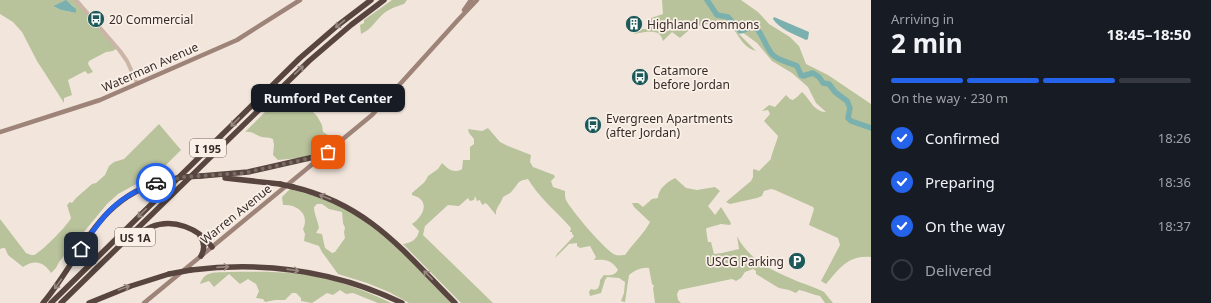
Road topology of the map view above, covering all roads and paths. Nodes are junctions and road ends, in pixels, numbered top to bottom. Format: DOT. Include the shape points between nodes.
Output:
graph roads {
  1 [pos="76,0"];
  2 [pos="300,0"];
  3 [pos="371,0"];
  4 [pos="384,0"];
  5 [pos="471,0"];
  6 [pos="477,0"];
  7 [pos="458,20"];
  8 [pos="137,83"];
  9 [pos="0,132"];
  10 [pos="328,152"];
  11 [pos="201,176"];
  12 [pos="196,232"];
  13 [pos="212,247"];
  14 [pos="201,256"];
  15 [pos="108,257"];
  16 [pos="43,303"];
  17 [pos="51,303"];
  18 [pos="61,303"];
  19 [pos="89,303"];
  20 [pos="144,303"];
  21 [pos="402,303"];
  22 [pos="455,303"];
  1 -- 8 [label="street" via="124,56"];
  2 -- 8 [label="main road, Waterman Avenue" via="241,38"];
  3 -- 17 [label="highway, I 195, one-way" via="308,51"];
  15 -- 4 [label="highway, I 195, one-way" via="309,60"];
  5 -- 7 [label="main road, Warren Avenue"];
  6 -- 7 [label="main road, Warren Avenue"];
  7 -- 10 [label="main road, Warren Avenue" via="376,112"];
  8 -- 9 [label="main road, Waterman Avenue" via="83,106"];
  10 -- 11 [label="highway" via="248,172"];
  10 -- 13 [label="main road, Warren Avenue"];
  11 -- 16 [label="highway, one-way, bridge" via="166,180 136,191 109,210"];
  22 -- 11 [label="highway, one-way, bridge" via="372,222 335,201 280,184"];
  12 -- 13 [label="highway"];
  12 -- 14 [label="highway" via="204,244"];
  12 -- 15 [label="highway, US 1A" via="179,225 158,225 141,233"];
  13 -- 14 [label="main road, Warren Avenue"];
  14 -- 20 [label="main road, Warren Avenue"];
  15 -- 18 [label="highway, I 195"];
  19 -- 21 [label="highway, one-way, bridge" via="130,286 169,274 249,266 283,268 352,283"];
}
